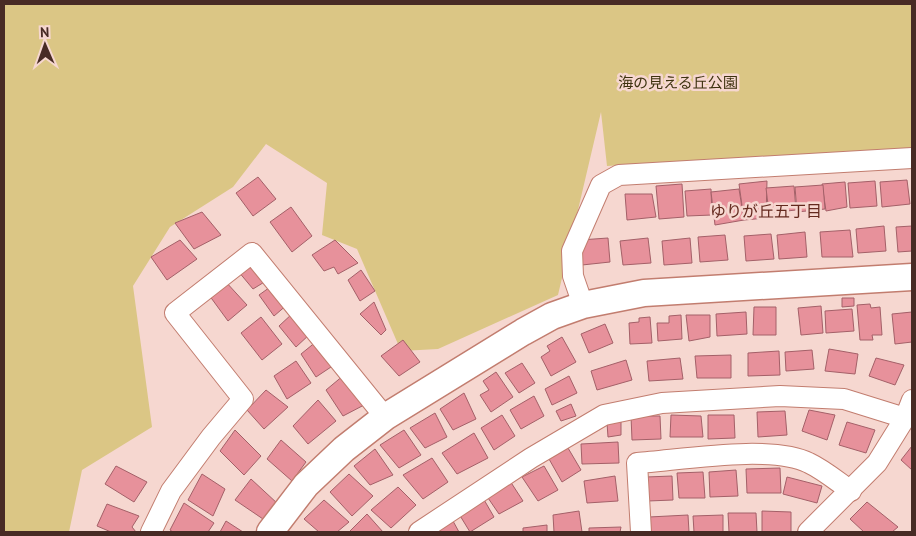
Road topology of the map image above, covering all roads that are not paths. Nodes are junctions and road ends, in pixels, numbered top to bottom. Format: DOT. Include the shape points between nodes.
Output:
graph roads {
  1 [pos="912,158"];
  2 [pos="912,278"];
  3 [pos="583,305"];
  4 [pos="909,409"];
  5 [pos="385,417"];
  6 [pos="851,491"];
  7 [pos="151,532"];
  8 [pos="270,532"];
  9 [pos="419,532"];
  10 [pos="641,532"];
  11 [pos="808,532"];
  1 -- 3 [label="street" via="619,175 600,185 572,251 573,276"];
  2 -- 3 [label="street" via="644,293"];
  3 -- 5 [label="street" via="552,316 523,332"];
  4 -- 6 [label="street" via="877,463"];
  4 -- 9 [label="street" via="844,399 780,396 662,403 604,415"];
  5 -- 7 [label="street" via="252,252 175,313 243,399 171,491"];
  5 -- 8 [label="street" via="306,485"];
  6 -- 10 [label="street" via="810,463 781,455 764,453 637,463"];
  6 -- 11 [label="street"];
}
